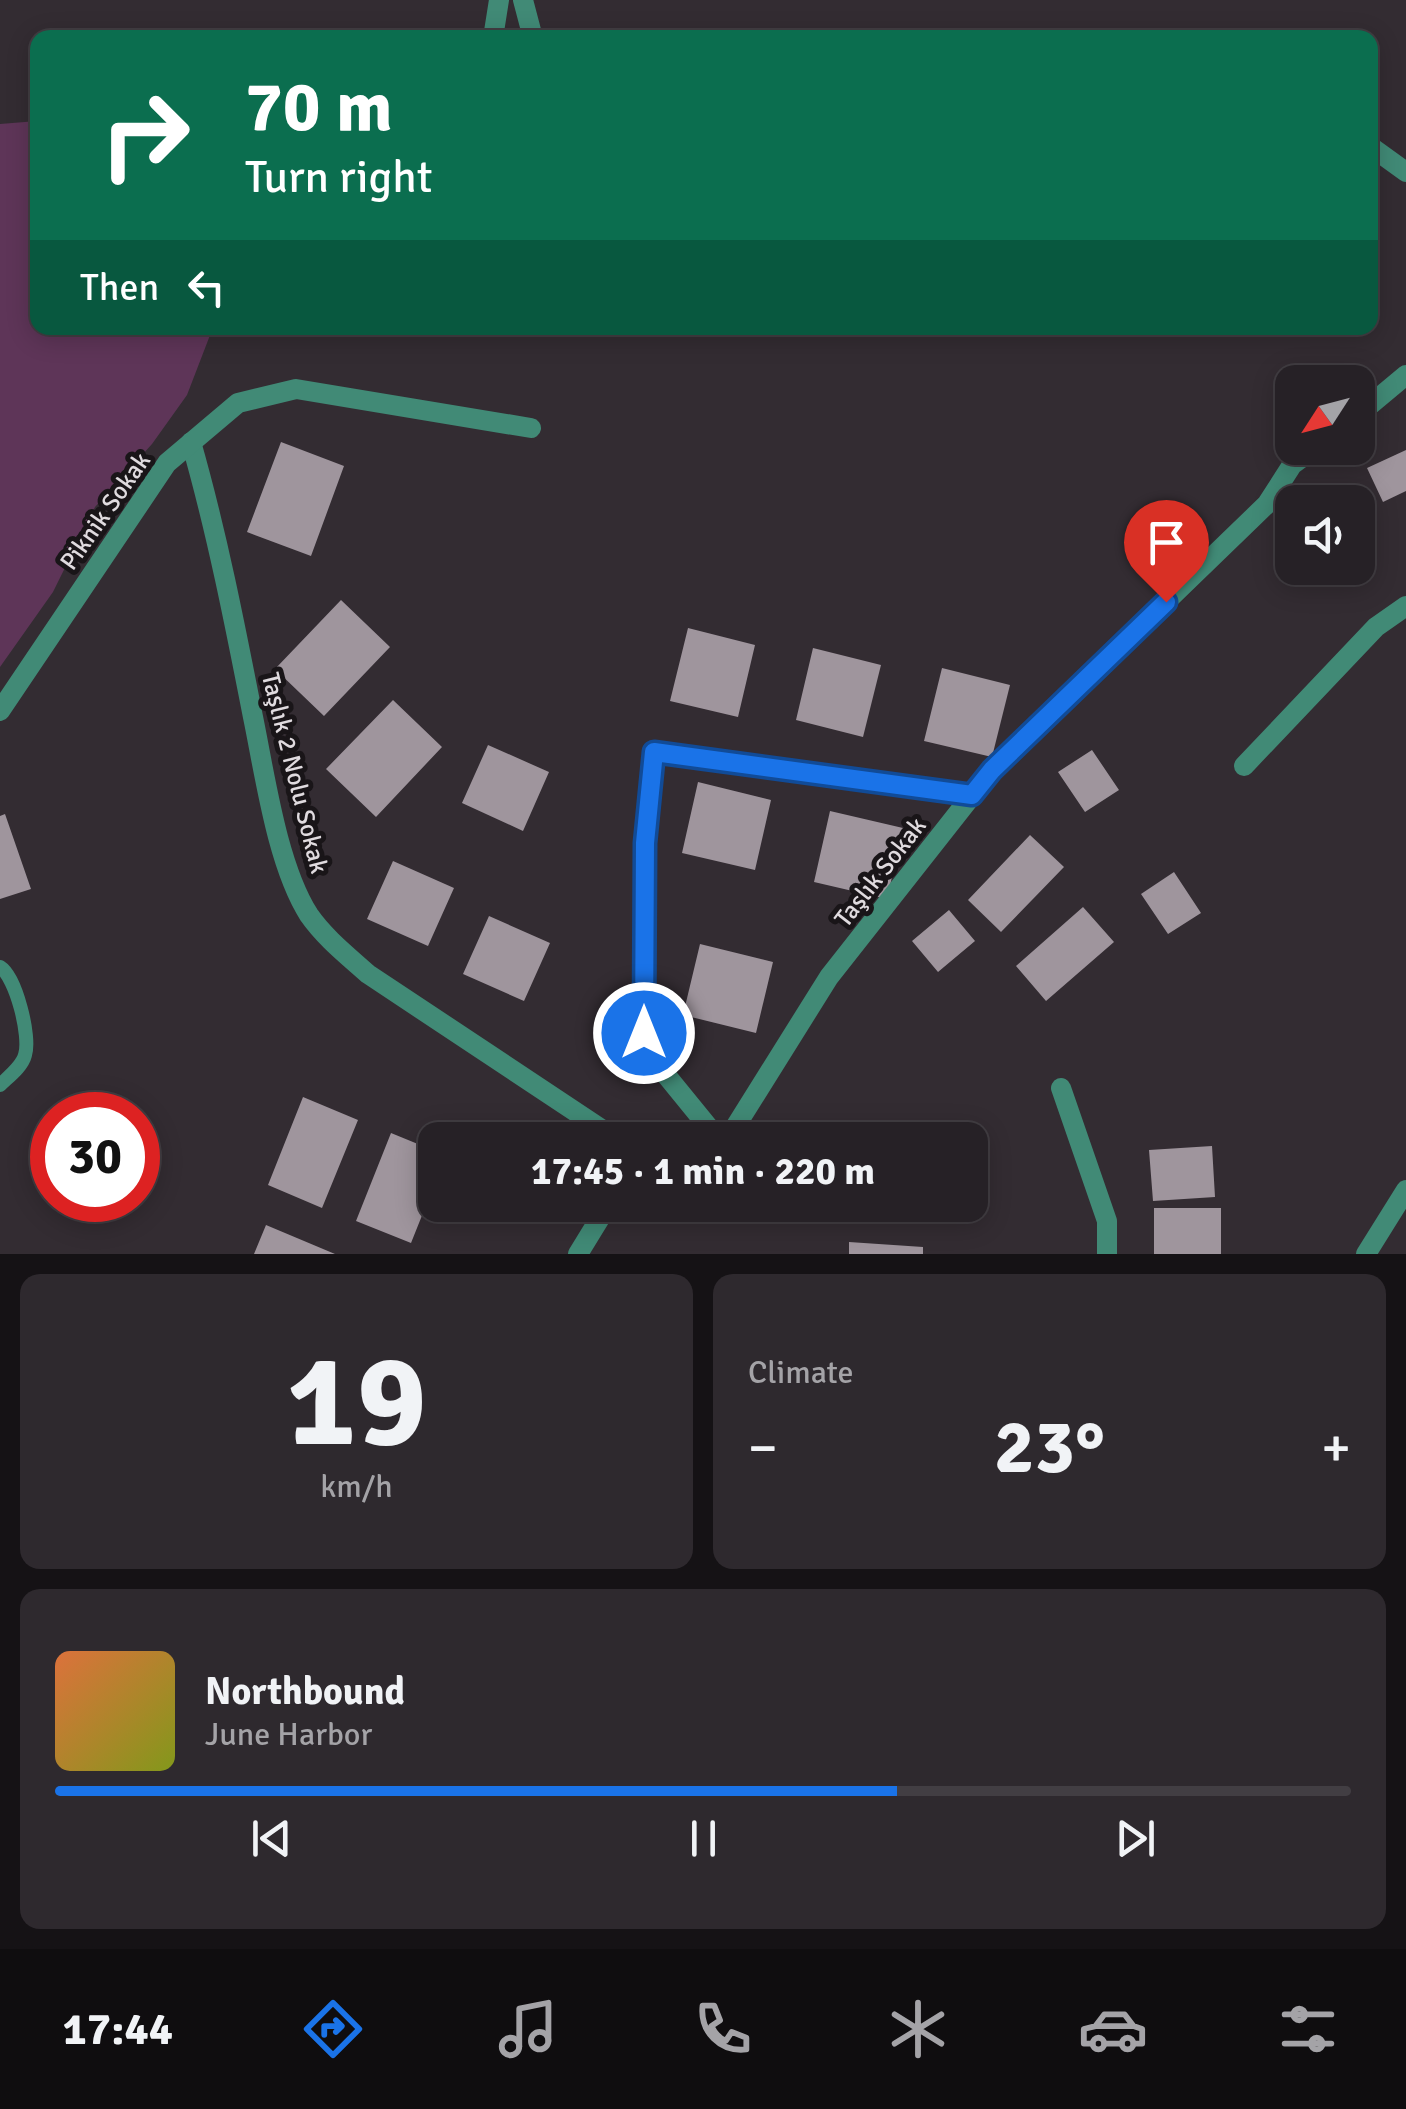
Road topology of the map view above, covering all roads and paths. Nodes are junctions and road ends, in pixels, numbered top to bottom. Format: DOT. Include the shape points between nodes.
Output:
graph roads {
  1 [pos="500,0"];
  2 [pos="523,0"];
  3 [pos="494,30"];
  4 [pos="532,30"];
  5 [pos="1378,152"];
  6 [pos="1406,172"];
  7 [pos="1406,375"];
  8 [pos="1375,401"];
  9 [pos="530,428"];
  10 [pos="191,442"];
  11 [pos="1292,465"];
  12 [pos="1406,606"];
  13 [pos="0,711"];
  14 [pos="1244,766"];
  15 [pos="972,795"];
  16 [pos="0,967"];
  17 [pos="0,1086"];
  18 [pos="1061,1088"];
  19 [pos="591,1122"];
  20 [pos="704,1122"];
  21 [pos="737,1122"];
  22 [pos="1406,1190"];
  23 [pos="598,1222"];
  24 [pos="578,1254"];
  25 [pos="1107,1254"];
  26 [pos="1366,1254"];
  1 -- 3 [label="street"];
  2 -- 4 [label="street"];
  5 -- 6 [label="street"];
  7 -- 8 [label="street"];
  9 -- 10 [label="street, Piknik Sokak" via="296,389 238,402"];
  10 -- 13 [label="street, Piknik Sokak" via="168,462"];
  10 -- 19 [label="street, Taşlık 2 Nolu Sokak" via="216,528 268,792 292,880 310,915 368,974"];
  11 -- 15 [label="street, Taşlık Sokak" via="1267,504"];
  12 -- 14 [label="street" via="1376,627"];
  15 -- 20 [label="street" via="654,752 645,843 644,1033 653,1059"];
  15 -- 21 [label="street, Taşlık Sokak" via="828,978"];
  16 -- 17 [label="lane" via="14,984 26,1038 25,1056"];
  18 -- 25 [label="street" via="1107,1222"];
  22 -- 26 [label="street"];
  23 -- 24 [label="street"];
}
